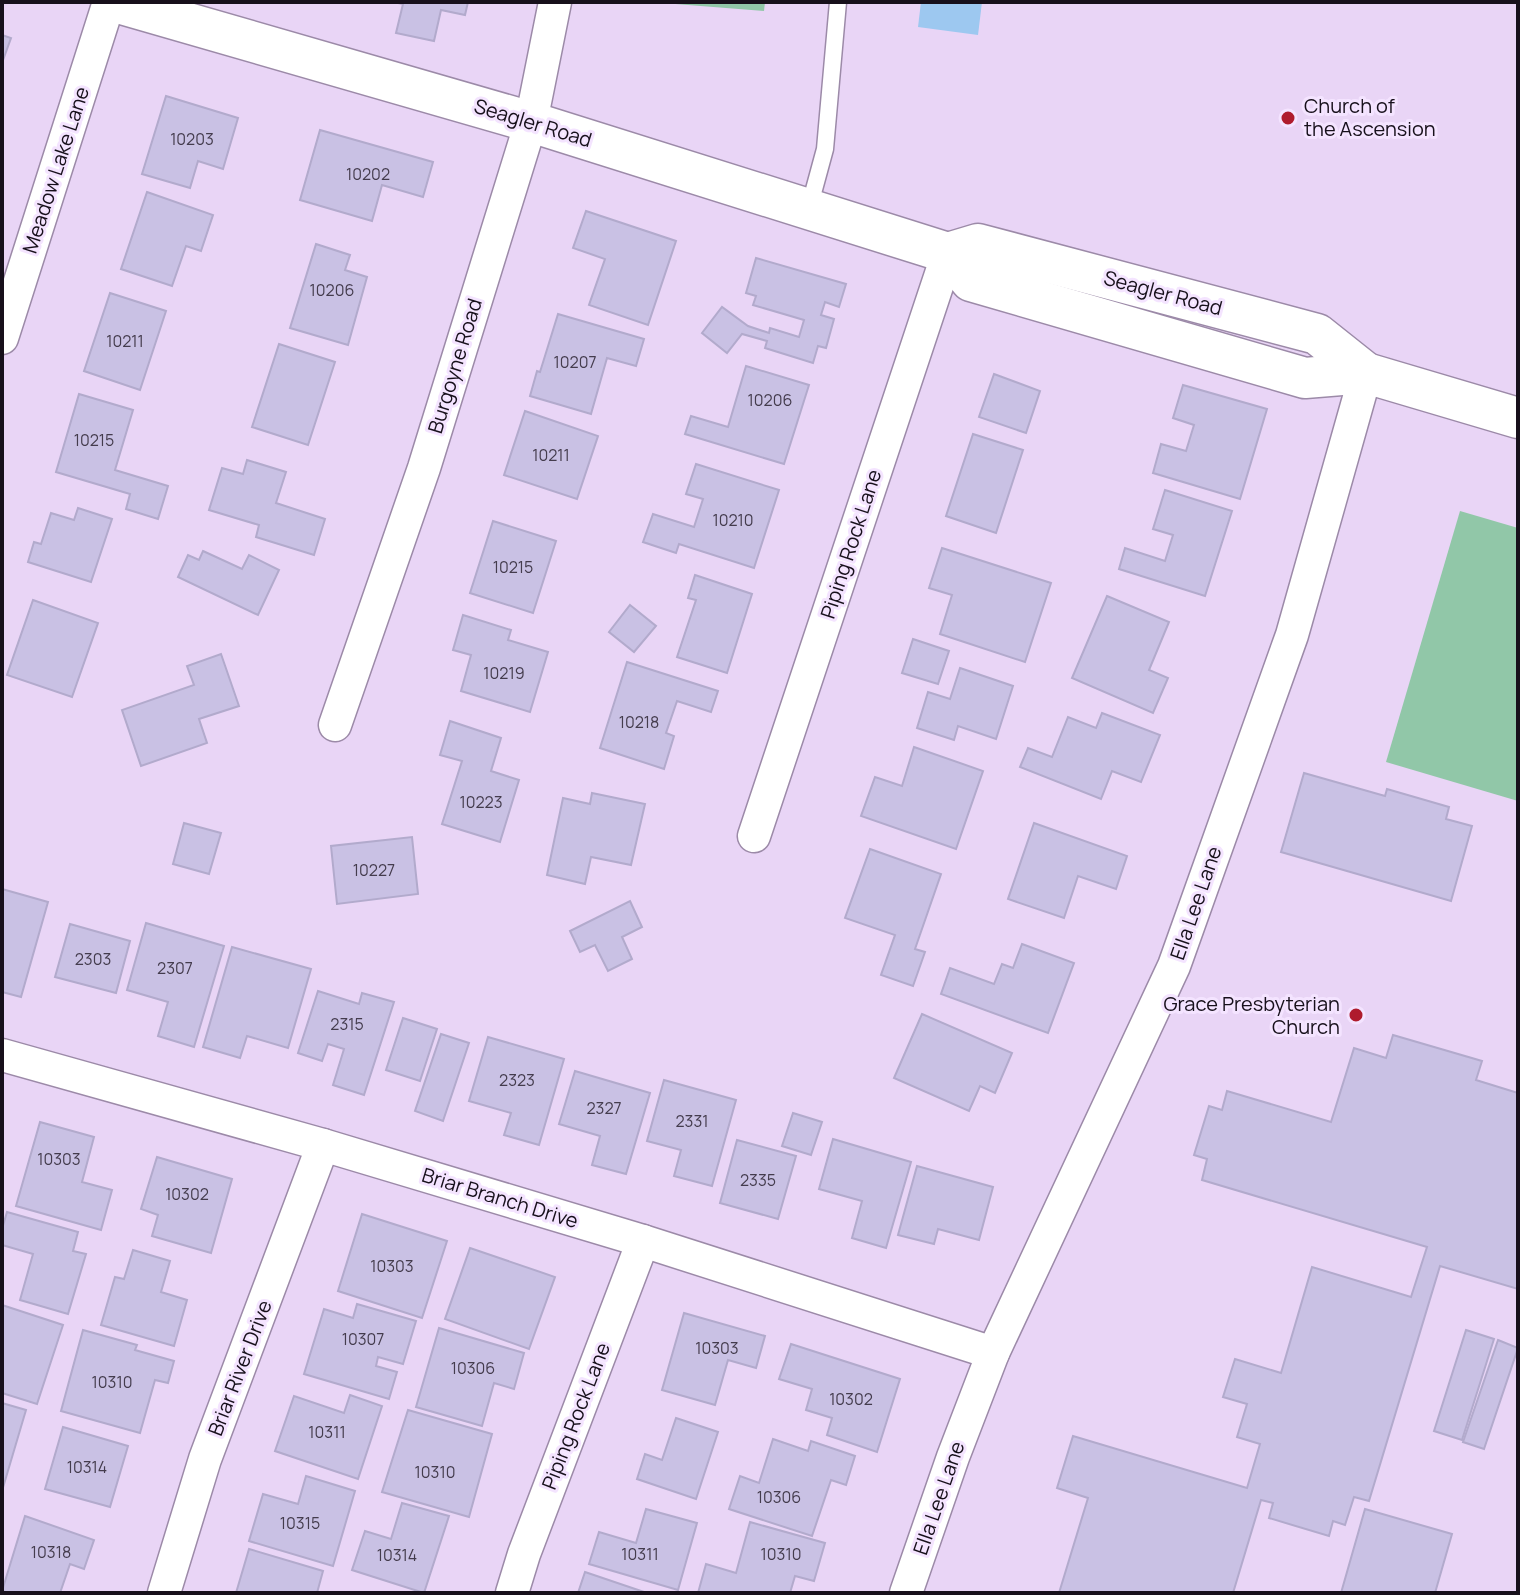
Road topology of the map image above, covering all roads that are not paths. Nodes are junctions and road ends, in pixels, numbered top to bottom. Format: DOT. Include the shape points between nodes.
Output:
graph roads {
  1 [pos="109,2"];
  2 [pos="115,2"];
  3 [pos="555,2"];
  4 [pos="838,2"];
  5 [pos="531,122"];
  6 [pos="809,209"];
  7 [pos="948,253"];
  8 [pos="2,338"];
  9 [pos="1366,373"];
  10 [pos="1518,418"];
  11 [pos="335,725"];
  12 [pos="754,836"];
  13 [pos="2,1055"];
  14 [pos="323,1145"];
  15 [pos="643,1241"];
  16 [pos="993,1353"];
  17 [pos="164,1593"];
  18 [pos="512,1593"];
  19 [pos="906,1593"];
  1 -- 8 [label="street, Meadow Lake Lane"];
  2 -- 5 [label="street, Seagler Road"];
  3 -- 5 [label="street, Burgoyne Road"];
  4 -- 6 [label="lane" via="825,149"];
  5 -- 6 [label="street, Seagler Road"];
  5 -- 11 [label="street, Burgoyne Road" via="424,468"];
  6 -- 7 [label="street, Seagler Road"];
  7 -- 9 [label="street, Seagler Road" via="978,244 1317,334"];
  7 -- 12 [label="street, Piping Rock Lane"];
  9 -- 10 [label="street, Seagler Road"];
  9 -- 16 [label="street, Ella Lee Lane" via="1292,635 1174,966"];
  13 -- 14 [label="street, Briar Branch Drive"];
  14 -- 15 [label="street, Briar Branch Drive"];
  14 -- 17 [label="street, Briar River Drive" via="205,1459"];
  15 -- 16 [label="street, Briar Branch Drive"];
  15 -- 18 [label="street, Piping Rock Lane"];
  16 -- 19 [label="street, Ella Lee Lane"];
}
